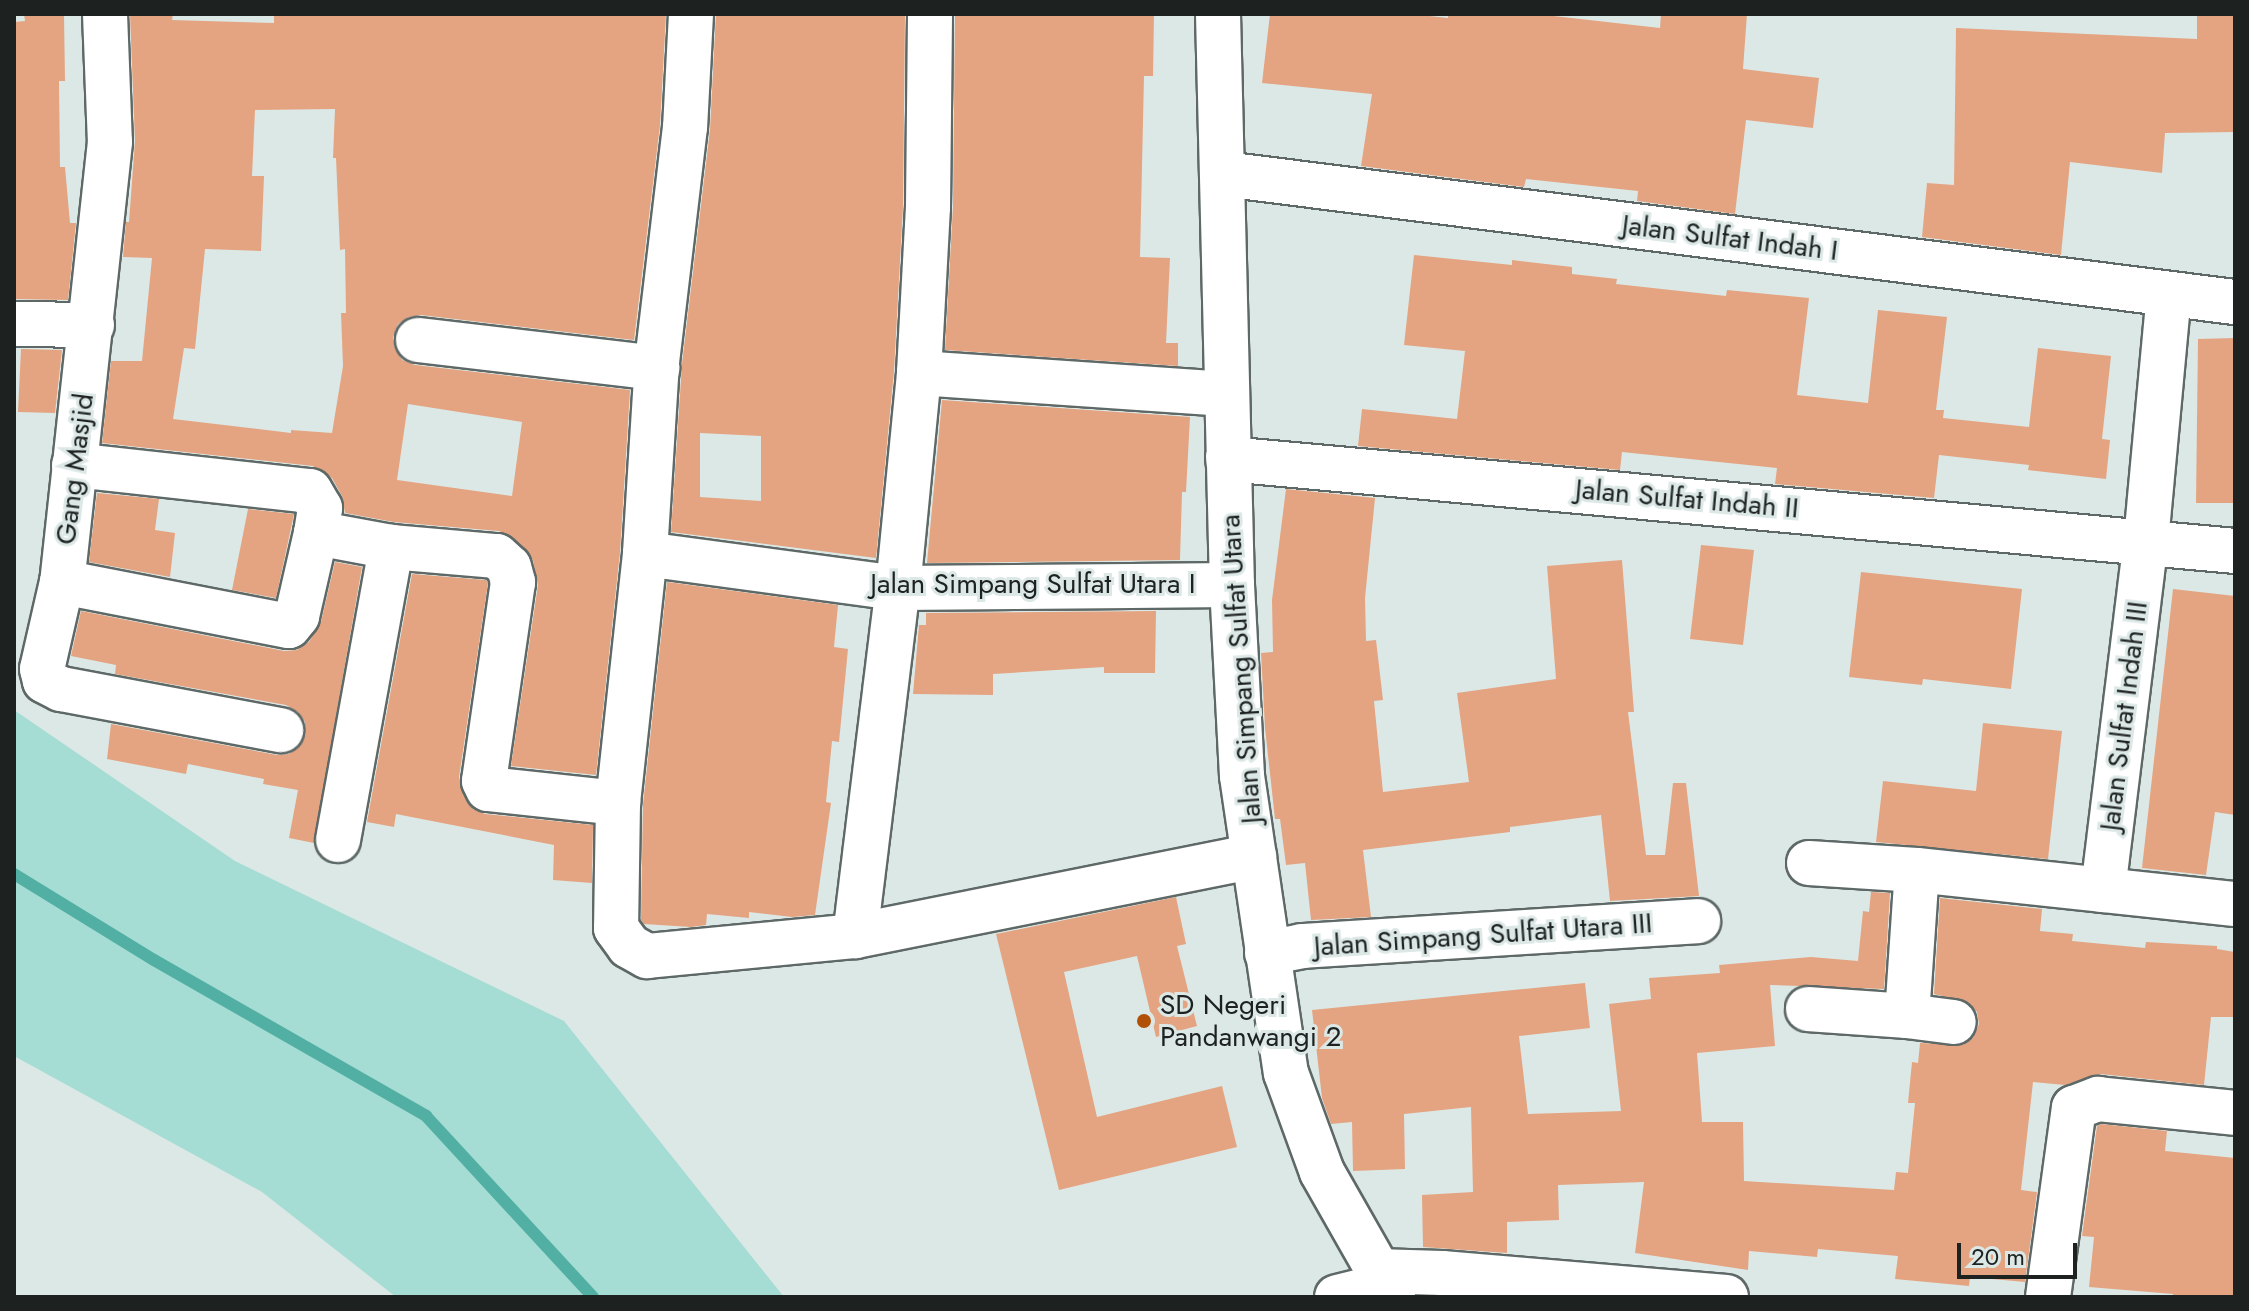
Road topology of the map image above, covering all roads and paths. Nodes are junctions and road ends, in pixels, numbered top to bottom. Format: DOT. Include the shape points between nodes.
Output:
graph roads {
  1 [pos="105,14"];
  2 [pos="691,14"];
  3 [pos="930,14"];
  4 [pos="1218,14"];
  5 [pos="1224,174"];
  6 [pos="2169,294"];
  7 [pos="2235,302"];
  8 [pos="14,324"];
  9 [pos="92,325"];
  10 [pos="418,340"];
  11 [pos="657,368"];
  12 [pos="919,373"];
  13 [pos="1226,394"];
  14 [pos="1228,459"];
  15 [pos="74,465"];
  16 [pos="316,533"];
  17 [pos="2146,541"];
  18 [pos="391,547"];
  19 [pos="2235,551"];
  20 [pos="645,554"];
  21 [pos="62,582"];
  22 [pos="1232,585"];
  23 [pos="898,588"];
  24 [pos="281,730"];
  25 [pos="618,803"];
  26 [pos="338,840"];
  27 [pos="1254,856"];
  28 [pos="1809,863"];
  29 [pos="1917,870"];
  30 [pos="2103,890"];
  31 [pos="2235,904"];
  32 [pos="1698,921"];
  33 [pos="855,936"];
  34 [pos="1267,953"];
  35 [pos="1808,1009"];
  36 [pos="1907,1016"];
  37 [pos="1954,1022"];
  38 [pos="2235,1113"];
  39 [pos="1385,1284"];
  40 [pos="1337,1297"];
  41 [pos="1726,1297"];
  42 [pos="2048,1297"];
  1 -- 9 [label="street, Gang Masjid" via="110,142"];
  2 -- 11 [label="street" via="685,127"];
  3 -- 12 [label="street"];
  4 -- 5 [label="street, Jalan Simpang Sulfat Utara"];
  5 -- 6 [label="street, Jalan Sulfat Indah I"];
  5 -- 13 [label="street, Jalan Simpang Sulfat Utara"];
  6 -- 7 [label="street, Jalan Sulfat Indah I"];
  6 -- 17 [label="street"];
  8 -- 9 [label="street"];
  9 -- 15 [label="street, Gang Masjid"];
  10 -- 11 [label="street"];
  11 -- 20 [label="street"];
  12 -- 13 [label="street"];
  12 -- 23 [label="street"];
  13 -- 14 [label="street, Jalan Simpang Sulfat Utara"];
  14 -- 17 [label="street, Jalan Sulfat Indah II"];
  14 -- 22 [label="street, Jalan Simpang Sulfat Utara"];
  15 -- 16 [label="street" via="310,491 320,508"];
  15 -- 21 [label="street, Gang Masjid"];
  16 -- 18 [label="street"];
  16 -- 21 [label="street" via="297,616 289,626"];
  17 -- 19 [label="street, Jalan Sulfat Indah II"];
  17 -- 30 [label="street, Jalan Sulfat Indah III"];
  18 -- 25 [label="street" via="497,556 512,574 484,781 488,789"];
  18 -- 26 [label="street"];
  20 -- 23 [label="street, Jalan Simpang Sulfat Utara I"];
  20 -- 25 [label="street"];
  21 -- 24 [label="street, Gang Masjid" via="42,669 53,687"];
  22 -- 23 [label="street, Jalan Simpang Sulfat Utara I"];
  22 -- 27 [label="street, Jalan Simpang Sulfat Utara" via="1242,776"];
  23 -- 33 [label="street"];
  25 -- 33 [label="street" via="616,928 629,946 647,956"];
  27 -- 33 [label="street"];
  27 -- 34 [label="street, Jalan Simpang Sulfat Utara"];
  28 -- 29 [label="street"];
  29 -- 30 [label="street"];
  29 -- 36 [label="street"];
  30 -- 31 [label="street"];
  32 -- 34 [label="street, Jalan Simpang Sulfat Utara III" via="1302,946"];
  34 -- 39 [label="street, Jalan Simpang Sulfat Utara" via="1286,1073 1300,1121 1322,1172"];
  35 -- 36 [label="street"];
  36 -- 37 [label="street"];
  38 -- 42 [label="street" via="2098,1099 2074,1108"];
  39 -- 40 [label="street"];
  39 -- 41 [label="street" via="1442,1273"];
}
